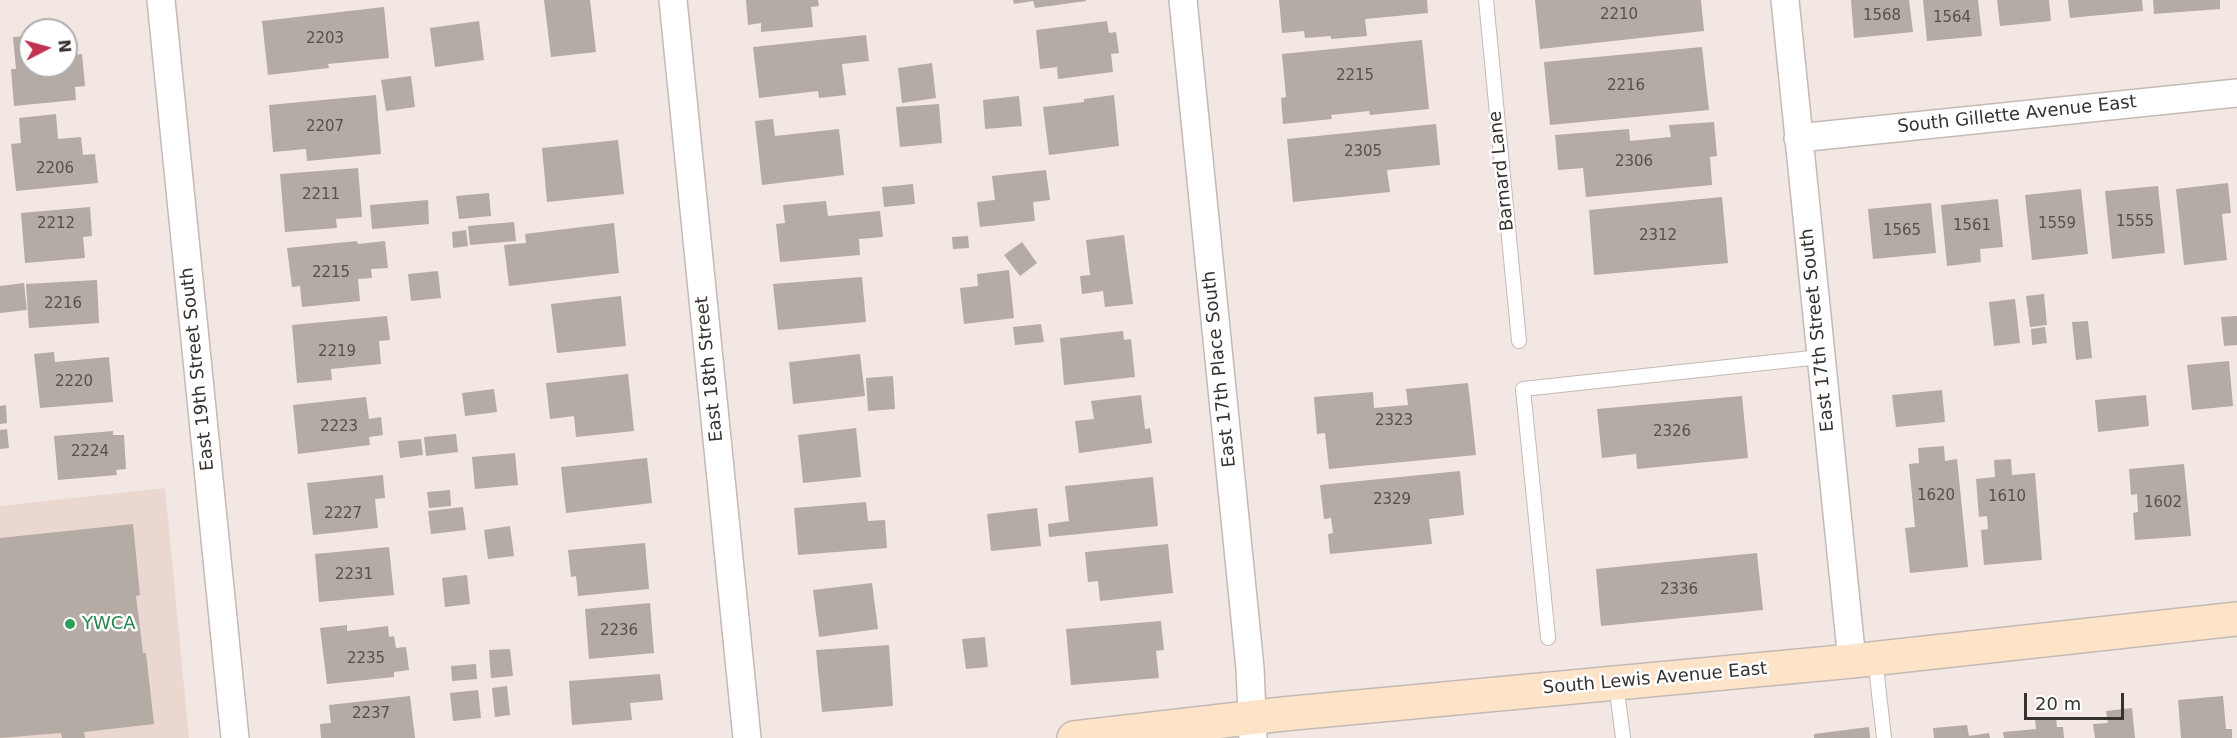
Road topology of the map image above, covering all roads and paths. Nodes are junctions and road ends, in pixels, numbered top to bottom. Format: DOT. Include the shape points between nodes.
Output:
graph roads {
  1 [pos="161,0"];
  2 [pos="673,0"];
  3 [pos="1183,0"];
  4 [pos="1486,0"];
  5 [pos="1785,0"];
  6 [pos="2237,93"];
  7 [pos="1798,138"];
  8 [pos="1519,341"];
  9 [pos="1820,357"];
  10 [pos="2237,619"];
  11 [pos="1548,638"];
  12 [pos="1864,659"];
  13 [pos="1617,683"];
  14 [pos="1252,727"];
  15 [pos="234,738"];
  16 [pos="747,738"];
  17 [pos="1074,738"];
  18 [pos="1623,738"];
  19 [pos="1884,738"];
  1 -- 15 [label="street, East 19th Street South"];
  2 -- 16 [label="street, East 18th Street"];
  3 -- 14 [label="street, East 17th Place South" via="1250,668"];
  4 -- 8 [label="lane, Barnard Lane"];
  5 -- 7 [label="street, East 17th Street South"];
  6 -- 7 [label="street, South Gillette Avenue East"];
  7 -- 9 [label="street, East 17th Street South"];
  9 -- 11 [label="lane" via="1524,390"];
  9 -- 12 [label="street, East 17th Street South"];
  10 -- 12 [label="main road, South Lewis Avenue East"];
  12 -- 13 [label="main road, South Lewis Avenue East"];
  12 -- 19 [label="lane"];
  13 -- 14 [label="main road, South Lewis Avenue East"];
  13 -- 18 [label="lane"];
  14 -- 17 [label="main road, South Lewis Avenue East"];
}
